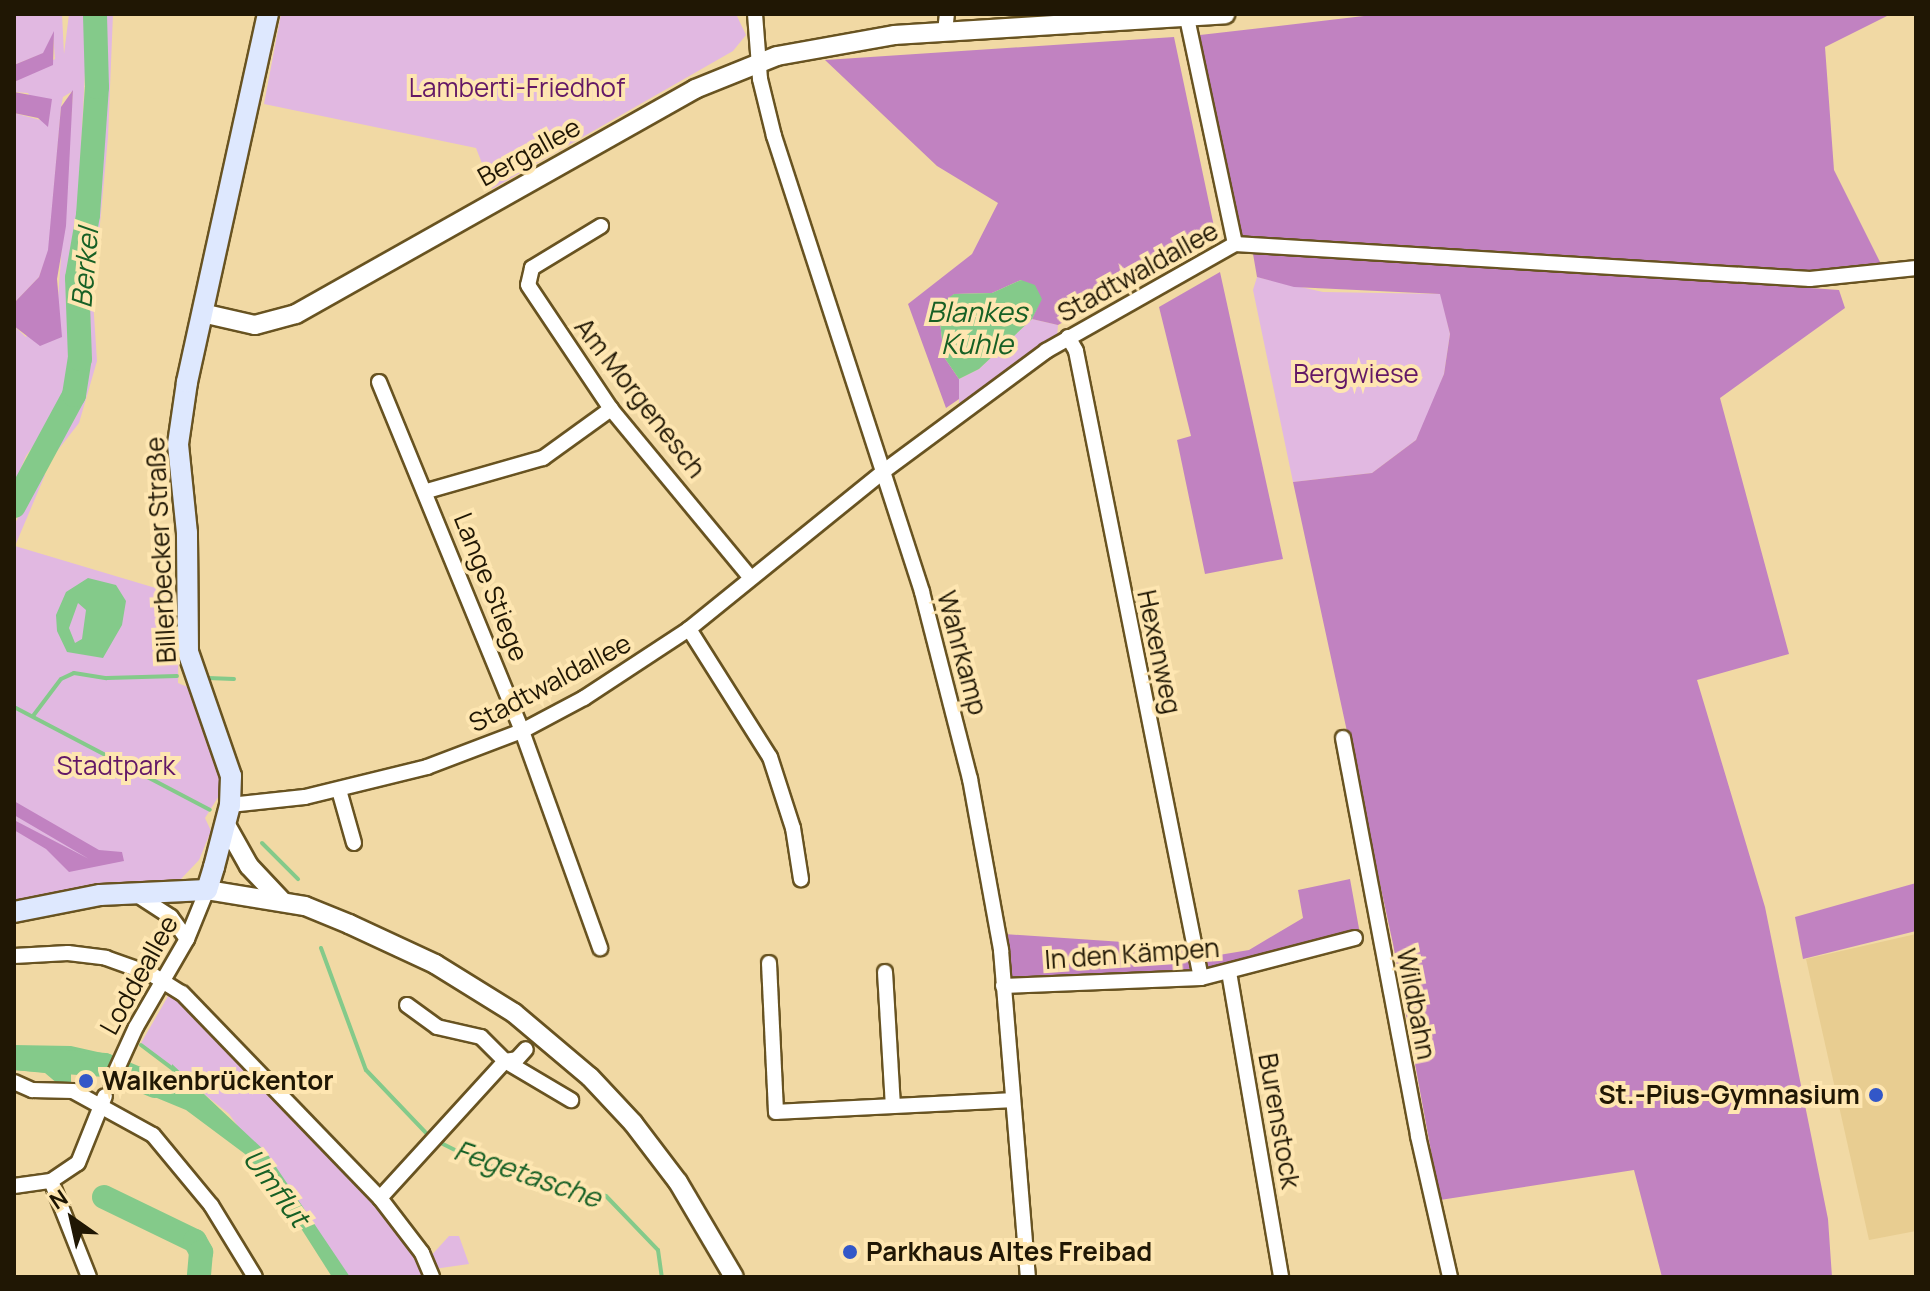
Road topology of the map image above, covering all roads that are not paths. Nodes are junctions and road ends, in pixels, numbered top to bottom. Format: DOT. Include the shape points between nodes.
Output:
graph roads {
  1 [pos="268,14"];
  2 [pos="755,14"];
  3 [pos="1225,14"];
  4 [pos="1187,18"];
  5 [pos="946,23"];
  6 [pos="759,61"];
  7 [pos="601,226"];
  8 [pos="1235,244"];
  9 [pos="1916,268"];
  10 [pos="202,313"];
  11 [pos="1068,337"];
  12 [pos="379,382"];
  13 [pos="611,409"];
  14 [pos="884,471"];
  15 [pos="427,491"];
  16 [pos="751,578"];
  17 [pos="689,629"];
  18 [pos="522,731"];
  19 [pos="1343,738"];
  20 [pos="339,790"];
  21 [pos="228,815"];
  22 [pos="354,843"];
  23 [pos="801,879"];
  24 [pos="207,890"];
  25 [pos="133,893"];
  26 [pos="282,901"];
  27 [pos="14,912"];
  28 [pos="1355,938"];
  29 [pos="187,939"];
  30 [pos="600,948"];
  31 [pos="14,956"];
  32 [pos="769,963"];
  33 [pos="885,972"];
  34 [pos="1229,972"];
  35 [pos="1201,978"];
  36 [pos="163,981"];
  37 [pos="1003,986"];
  38 [pos="407,1005"];
  39 [pos="526,1049"];
  40 [pos="505,1061"];
  41 [pos="14,1082"];
  42 [pos="111,1082"];
  43 [pos="571,1100"];
  44 [pos="1013,1100"];
  45 [pos="102,1102"];
  46 [pos="893,1106"];
  47 [pos="51,1181"];
  48 [pos="14,1186"];
  49 [pos="380,1198"];
  50 [pos="89,1277"];
  51 [pos="255,1277"];
  52 [pos="432,1277"];
  53 [pos="734,1277"];
  54 [pos="1028,1277"];
  55 [pos="1281,1277"];
  56 [pos="1450,1277"];
  1 -- 10 [label="main road, Billerbecker Straße"];
  2 -- 6 [label="street, Wahrkamp"];
  3 -- 4 [label="street, Bergallee"];
  4 -- 5 [label="street, Bergallee"];
  4 -- 8 [label="street"];
  5 -- 6 [label="street, Bergallee"];
  6 -- 10 [label="street, Bergallee" via="657,110 296,314 255,325"];
  6 -- 14 [label="street, Wahrkamp" via="774,136"];
  7 -- 13 [label="street, Am Morgenesch" via="544,259 527,276 541,306"];
  8 -- 9 [label="street, Stadtwaldallee" via="1810,279"];
  8 -- 11 [label="street, Stadtwaldallee"];
  10 -- 21 [label="main road, Billerbecker Straße" via="178,444 188,652 196,684 227,753"];
  11 -- 14 [label="street, Stadtwaldallee"];
  11 -- 35 [label="street, Hexenweg" via="1076,351"];
  12 -- 15 [label="street, Lange Stiege"];
  13 -- 15 [label="street" via="543,458"];
  13 -- 16 [label="street, Am Morgenesch"];
  14 -- 16 [label="street, Stadtwaldallee"];
  14 -- 37 [label="street, Wahrkamp" via="967,766"];
  15 -- 18 [label="street, Lange Stiege"];
  16 -- 17 [label="street, Stadtwaldallee"];
  17 -- 18 [label="street, Stadtwaldallee" via="633,669"];
  17 -- 23 [label="street" via="770,757 793,828"];
  18 -- 20 [label="street, Stadtwaldallee" via="427,767"];
  18 -- 30 [label="street, Lange Stiege"];
  19 -- 56 [label="street, Wildbahn"];
  20 -- 21 [label="street, Stadtwaldallee"];
  20 -- 22 [label="street"];
  21 -- 24 [label="main road, Billerbecker Straße"];
  21 -- 26 [label="street" via="249,866"];
  24 -- 25 [label="main road"];
  24 -- 26 [label="street"];
  24 -- 29 [label="street, Loddeallee"];
  25 -- 27 [label="main road"];
  25 -- 29 [label="street" via="165,911"];
  26 -- 53 [label="street" via="422,956 489,995 557,1047 657,1154"];
  28 -- 34 [label="street, In den Kämpen"];
  29 -- 36 [label="street, Loddeallee"];
  31 -- 36 [label="street" via="68,953 106,958"];
  32 -- 46 [label="street" via="776,1112"];
  33 -- 46 [label="street"];
  34 -- 35 [label="street, In den Kämpen"];
  34 -- 55 [label="street, Burenstock"];
  35 -- 37 [label="street, In den Kämpen"];
  36 -- 42 [label="street, Loddeallee"];
  36 -- 49 [label="street" via="193,1004"];
  37 -- 44 [label="street, Wahrkamp"];
  38 -- 40 [label="street" via="437,1027 481,1037"];
  39 -- 40 [label="street"];
  40 -- 43 [label="street"];
  40 -- 49 [label="street"];
  41 -- 45 [label="street"];
  44 -- 46 [label="street"];
  44 -- 54 [label="street, Wahrkamp"];
  45 -- 47 [label="street" via="87,1150 70,1171"];
  45 -- 51 [label="street" via="176,1159"];
  47 -- 48 [label="street"];
  47 -- 50 [label="street"];
  49 -- 52 [label="street" via="422,1253"];
}
